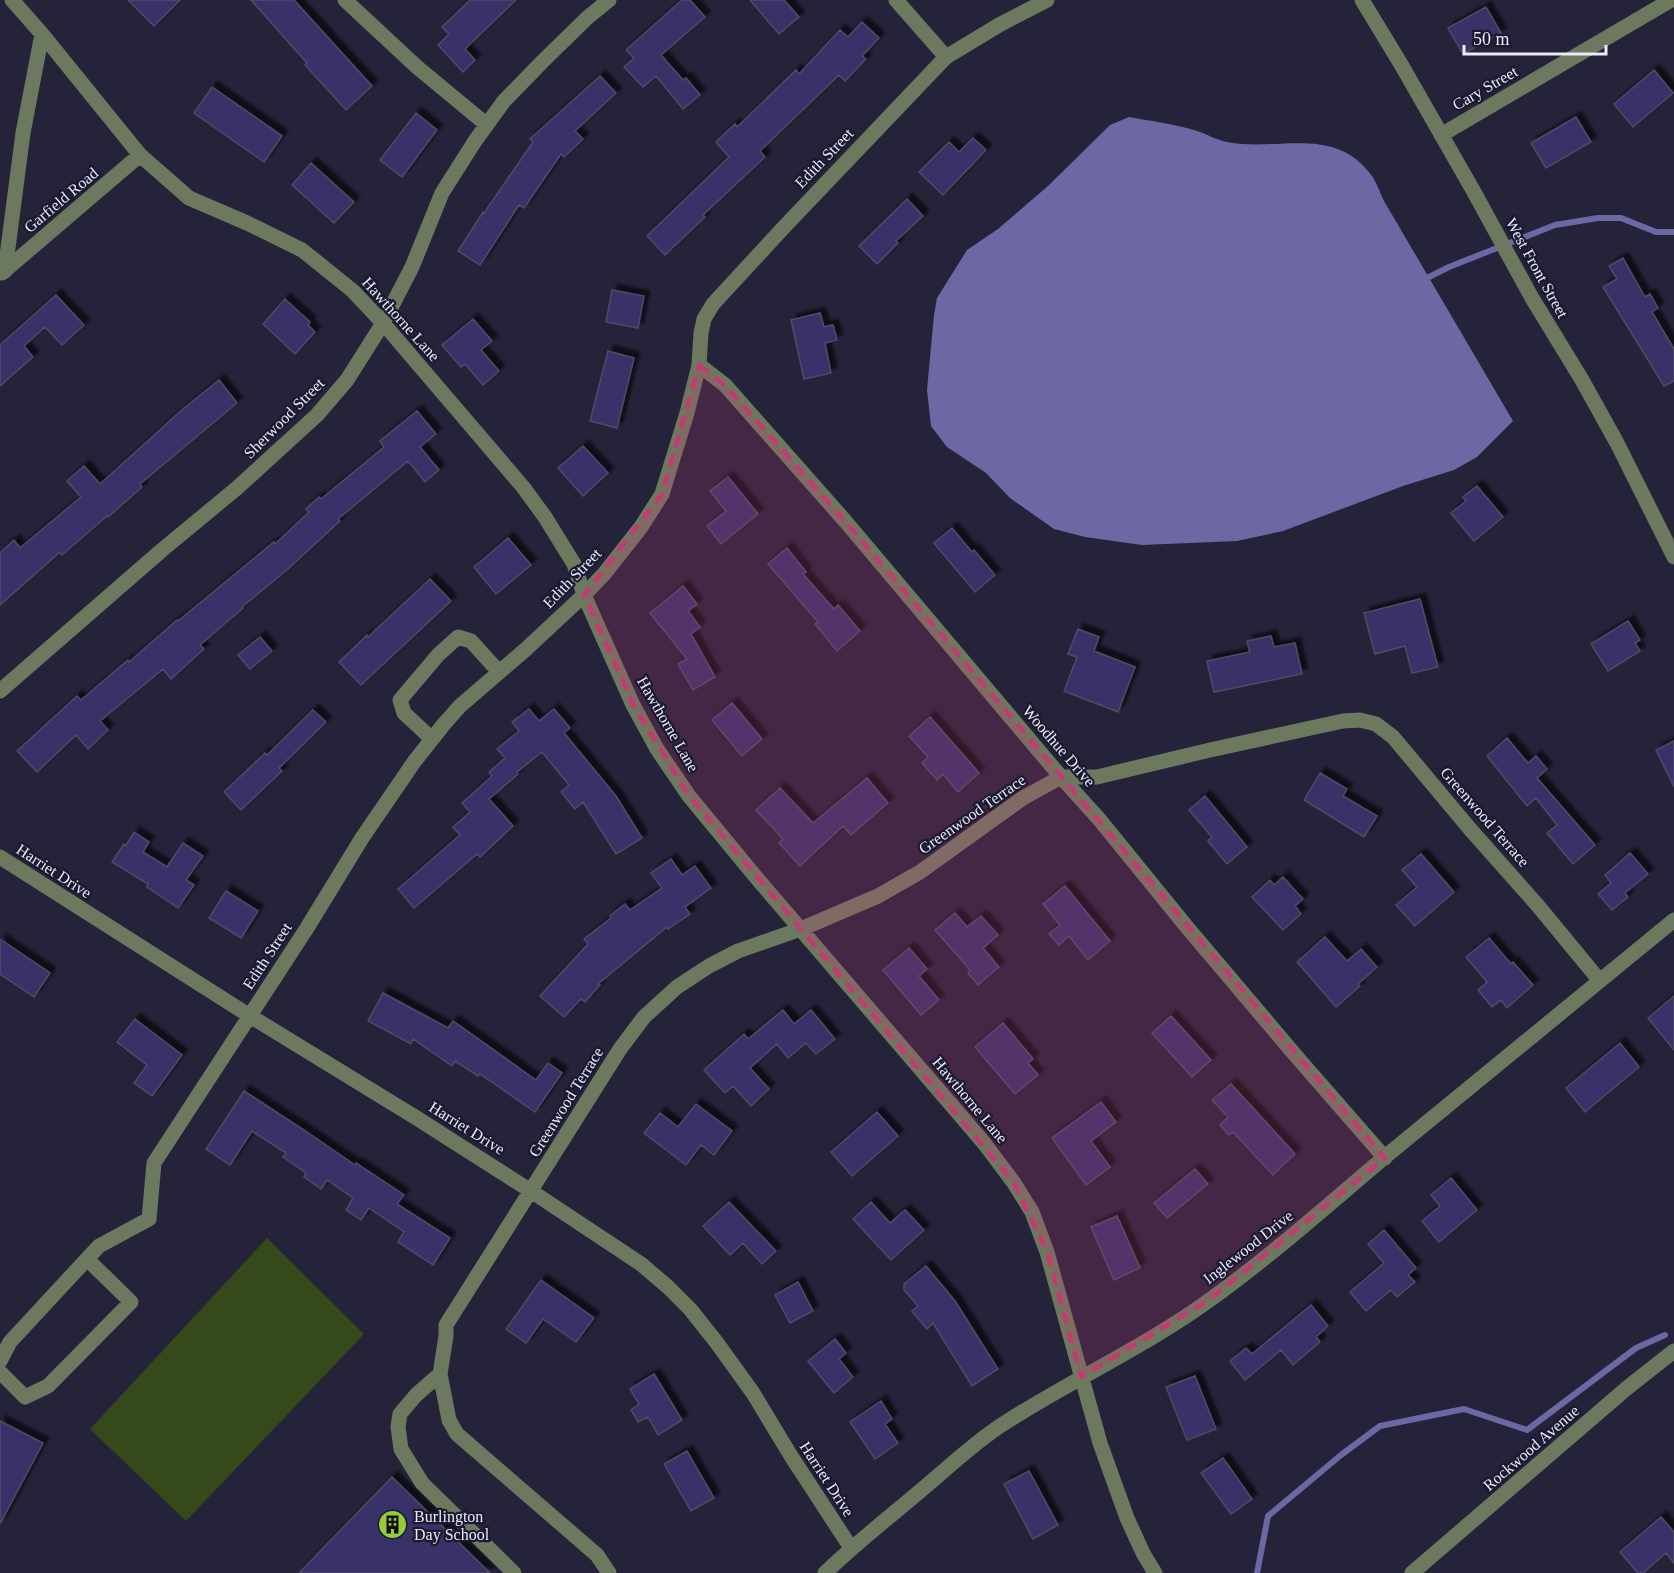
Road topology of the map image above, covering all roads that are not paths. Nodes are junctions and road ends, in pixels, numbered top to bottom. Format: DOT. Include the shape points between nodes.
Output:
graph roads {
  1 [pos="12,0"];
  2 [pos="345,0"];
  3 [pos="609,0"];
  4 [pos="896,0"];
  5 [pos="1047,0"];
  6 [pos="1362,0"];
  7 [pos="1671,0"];
  8 [pos="42,34"];
  9 [pos="945,57"];
  10 [pos="487,125"];
  11 [pos="1441,135"];
  12 [pos="140,155"];
  13 [pos="2,273"];
  14 [pos="383,323"];
  15 [pos="699,365"];
  16 [pos="1674,557"];
  17 [pos="584,595"];
  18 [pos="499,672"];
  19 [pos="0,691"];
  20 [pos="432,739"];
  21 [pos="1061,777"];
  22 [pos="0,857"];
  23 [pos="1674,920"];
  24 [pos="801,929"];
  25 [pos="1600,981"];
  26 [pos="250,1016"];
  27 [pos="1385,1158"];
  28 [pos="531,1191"];
  29 [pos="87,1259"];
  30 [pos="1674,1351"];
  31 [pos="0,1361"];
  32 [pos="0,1372"];
  33 [pos="440,1374"];
  34 [pos="1081,1377"];
  35 [pos="851,1548"];
  36 [pos="514,1573"];
  37 [pos="609,1573"];
  38 [pos="825,1573"];
  39 [pos="1155,1573"];
  40 [pos="1412,1573"];
  1 -- 8 [label="street, Hawthorne Lane"];
  2 -- 10 [label="street"];
  3 -- 10 [label="street, Sherwood Street" via="542,62"];
  4 -- 9 [label="street"];
  5 -- 9 [label="street, Edith Street"];
  6 -- 11 [label="street, West Front Street"];
  7 -- 11 [label="street, Cary Street"];
  8 -- 12 [label="street, Hawthorne Lane"];
  8 -- 13 [label="street, Garfield Road" via="22,133"];
  9 -- 15 [label="street, Edith Street" via="713,304 704,319"];
  10 -- 14 [label="street, Sherwood Street" via="442,193 412,267"];
  11 -- 16 [label="street, West Front Street" via="1617,443"];
  12 -- 13 [label="street, Garfield Road"];
  12 -- 14 [label="street, Hawthorne Lane" via="189,198 302,250 353,291"];
  14 -- 17 [label="street, Hawthorne Lane" via="523,487 574,564"];
  14 -- 19 [label="street, Sherwood Street" via="347,380 309,423"];
  15 -- 17 [label="street, Edith Street" via="662,494 641,527"];
  15 -- 21 [label="street, Woodhue Drive" via="725,385 846,522"];
  17 -- 18 [label="street, Edith Street"];
  17 -- 24 [label="street, Hawthorne Lane" via="657,749 689,796"];
  18 -- 20 [label="street, Edith Street" via="460,706"];
  18 -- 20 [label="street" via="471,641 458,638 438,655 400,700 404,712"];
  20 -- 26 [label="street, Edith Street" via="362,838"];
  21 -- 24 [label="street, Greenwood Terrace" via="1023,798 920,872 878,896"];
  21 -- 25 [label="street, Greenwood Terrace" via="1097,777 1343,721 1376,724 1393,737"];
  21 -- 27 [label="street, Woodhue Drive"];
  22 -- 26 [label="street, Harriet Drive"];
  23 -- 25 [label="street, Inglewood Drive"];
  24 -- 28 [label="street, Greenwood Terrace" via="738,951 709,966 677,987 644,1017"];
  24 -- 34 [label="street, Hawthorne Lane" via="1014,1183 1032,1212 1047,1252"];
  25 -- 27 [label="street, Inglewood Drive"];
  26 -- 28 [label="street, Harriet Drive"];
  26 -- 29 [label="street, Edith Street" via="154,1163 149,1219 99,1246"];
  27 -- 34 [label="street, Inglewood Drive" via="1209,1300 1147,1341"];
  28 -- 33 [label="street, Greenwood Terrace" via="446,1325"];
  28 -- 35 [label="street, Harriet Drive" via="641,1264 690,1310 753,1393"];
  29 -- 31 [label="street" via="10,1342"];
  29 -- 32 [label="street" via="131,1302 48,1386 25,1397"];
  30 -- 40 [label="street, Rockwood Avenue"];
  33 -- 36 [label="street" via="400,1414 401,1449 422,1483"];
  33 -- 37 [label="street" via="449,1420 458,1434 597,1555"];
  34 -- 35 [label="street, Inglewood Drive" via="1001,1425"];
  34 -- 39 [label="street, Hawthorne Lane" via="1127,1518"];
  35 -- 38 [label="street, Inglewood Drive"];
}
